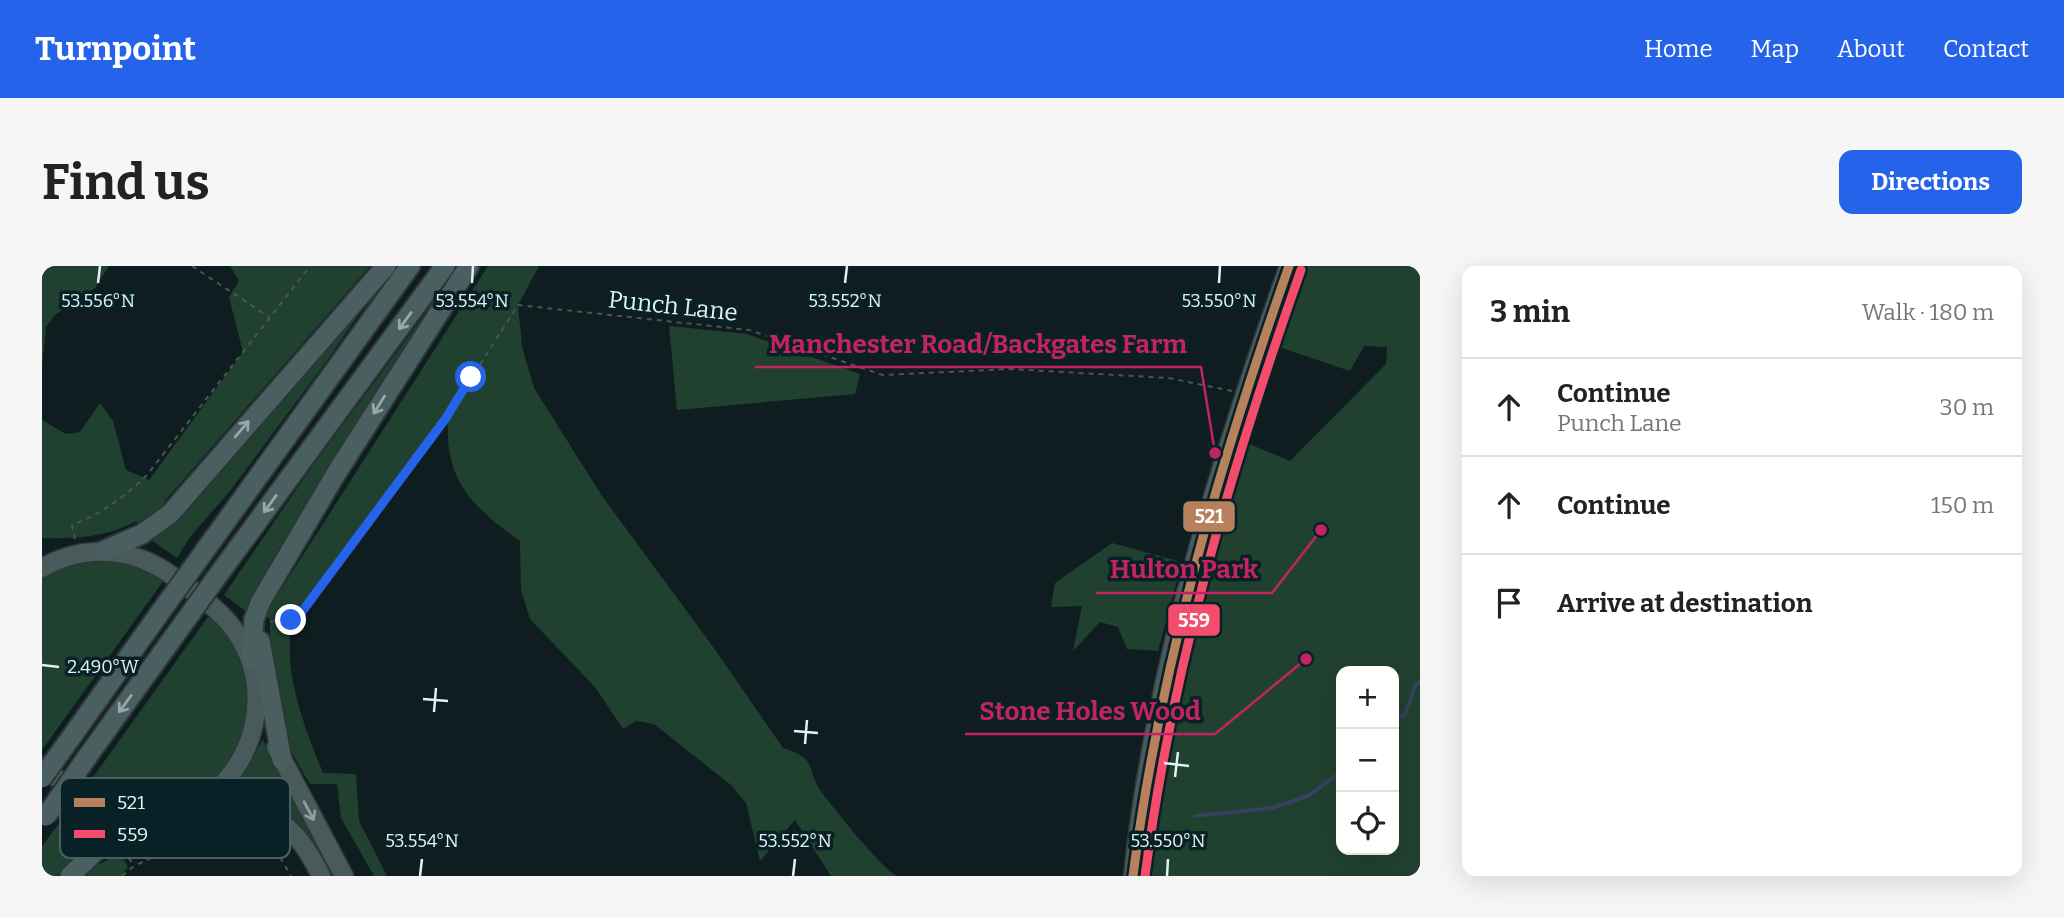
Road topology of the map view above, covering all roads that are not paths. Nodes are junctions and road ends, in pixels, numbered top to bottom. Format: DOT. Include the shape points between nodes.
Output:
graph roads {
  1 [pos="386,266"];
  2 [pos="410,266"];
  3 [pos="445,266"];
  4 [pos="469,266"];
  5 [pos="1289,266"];
  6 [pos="103,551"];
  7 [pos="42,555"];
  8 [pos="62,558"];
  9 [pos="42,568"];
  10 [pos="270,588"];
  11 [pos="251,659"];
  12 [pos="257,706"];
  13 [pos="282,760"];
  14 [pos="42,766"];
  15 [pos="42,778"];
  16 [pos="61,778"];
  17 [pos="73,778"];
  18 [pos="230,778"];
  19 [pos="60,796"];
  20 [pos="44,819"];
  21 [pos="290,830"];
  22 [pos="85,858"];
  23 [pos="70,876"];
  24 [pos="321,876"];
  25 [pos="344,876"];
  26 [pos="1133,876"];
  6 -- 1 [label="highway, one-way" via="170,513"];
  2 -- 15 [label="highway, bridge"];
  3 -- 17 [label="highway, one-way, bridge"];
  4 -- 10 [label="highway, one-way" via="337,472"];
  5 -- 26 [label="highway" via="1244,393 1167,678"];
  6 -- 8 [label="highway"];
  6 -- 11 [label="highway" via="139,557 159,566 210,604 240,638"];
  7 -- 8 [label="highway"];
  8 -- 9 [label="highway"];
  10 -- 11 [label="highway" via="254,619"];
  10 -- 13 [label="highway" via="260,643"];
  11 -- 12 [label="highway"];
  12 -- 13 [label="highway"];
  12 -- 18 [label="highway" via="248,746"];
  13 -- 25 [label="highway, one-way"];
  14 -- 16 [label="highway"];
  19 -- 20 [label="highway, one-way, bridge"];
  21 -- 24 [label="highway"];
  22 -- 23 [label="highway"];
}
